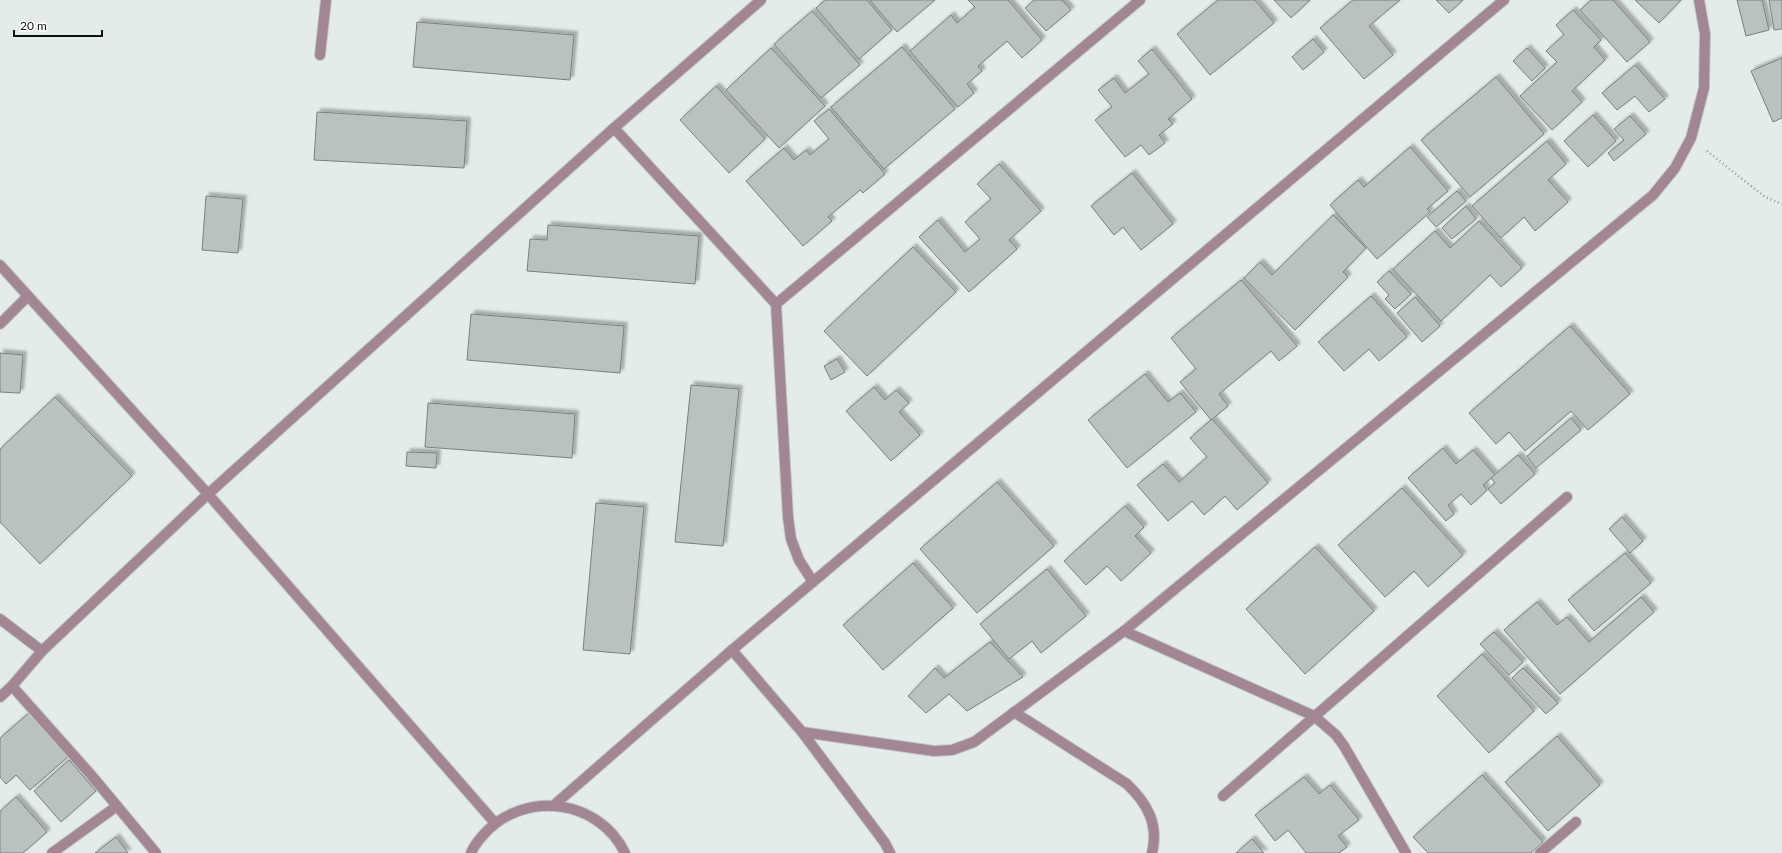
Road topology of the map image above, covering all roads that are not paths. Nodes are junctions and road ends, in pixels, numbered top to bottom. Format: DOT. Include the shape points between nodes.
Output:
graph roads {
  1 [pos="326,0"];
  2 [pos="761,0"];
  3 [pos="1140,0"];
  4 [pos="1504,0"];
  5 [pos="1699,0"];
  6 [pos="320,56"];
  7 [pos="614,128"];
  8 [pos="0,265"];
  9 [pos="28,296"];
  10 [pos="776,304"];
  11 [pos="0,324"];
  12 [pos="208,494"];
  13 [pos="1567,496"];
  14 [pos="813,582"];
  15 [pos="0,618"];
  16 [pos="1124,631"];
  17 [pos="732,650"];
  18 [pos="42,651"];
  19 [pos="12,686"];
  20 [pos="0,697"];
  21 [pos="1014,712"];
  22 [pos="1314,716"];
  23 [pos="802,732"];
  24 [pos="1223,796"];
  25 [pos="118,806"];
  26 [pos="553,806"];
  27 [pos="1576,822"];
  28 [pos="495,823"];
  29 [pos="52,853"];
  30 [pos="156,853"];
  31 [pos="470,853"];
  32 [pos="625,853"];
  33 [pos="890,853"];
  34 [pos="1152,853"];
  35 [pos="1406,853"];
  36 [pos="1540,853"];
  1 -- 6 [label="street"];
  2 -- 7 [label="street"];
  3 -- 10 [label="street"];
  4 -- 14 [label="street"];
  5 -- 16 [label="street" via="1705,34 1704,88 1691,138 1675,168 1653,195"];
  7 -- 10 [label="street"];
  7 -- 12 [label="street"];
  8 -- 9 [label="street"];
  9 -- 11 [label="street"];
  9 -- 12 [label="street"];
  10 -- 14 [label="street" via="790,532 799,560"];
  12 -- 18 [label="street"];
  12 -- 28 [label="street"];
  13 -- 22 [label="street"];
  14 -- 17 [label="street"];
  15 -- 18 [label="street"];
  16 -- 21 [label="street"];
  16 -- 22 [label="street"];
  17 -- 23 [label="street"];
  17 -- 26 [label="street"];
  18 -- 19 [label="street"];
  19 -- 20 [label="street"];
  19 -- 25 [label="street"];
  21 -- 23 [label="street" via="974,742 952,750 934,751"];
  21 -- 34 [label="street" via="1127,784 1139,795 1151,819 1154,832"];
  22 -- 24 [label="street"];
  22 -- 35 [label="street" via="1336,735 1344,746"];
  23 -- 33 [label="street"];
  25 -- 29 [label="street"];
  25 -- 30 [label="street"];
  26 -- 28 [label="street" via="532,806 513,812"];
  26 -- 32 [label="street" via="579,811 602,824 620,843"];
  27 -- 36 [label="street"];
  28 -- 31 [label="street" via="473,846"];
}
